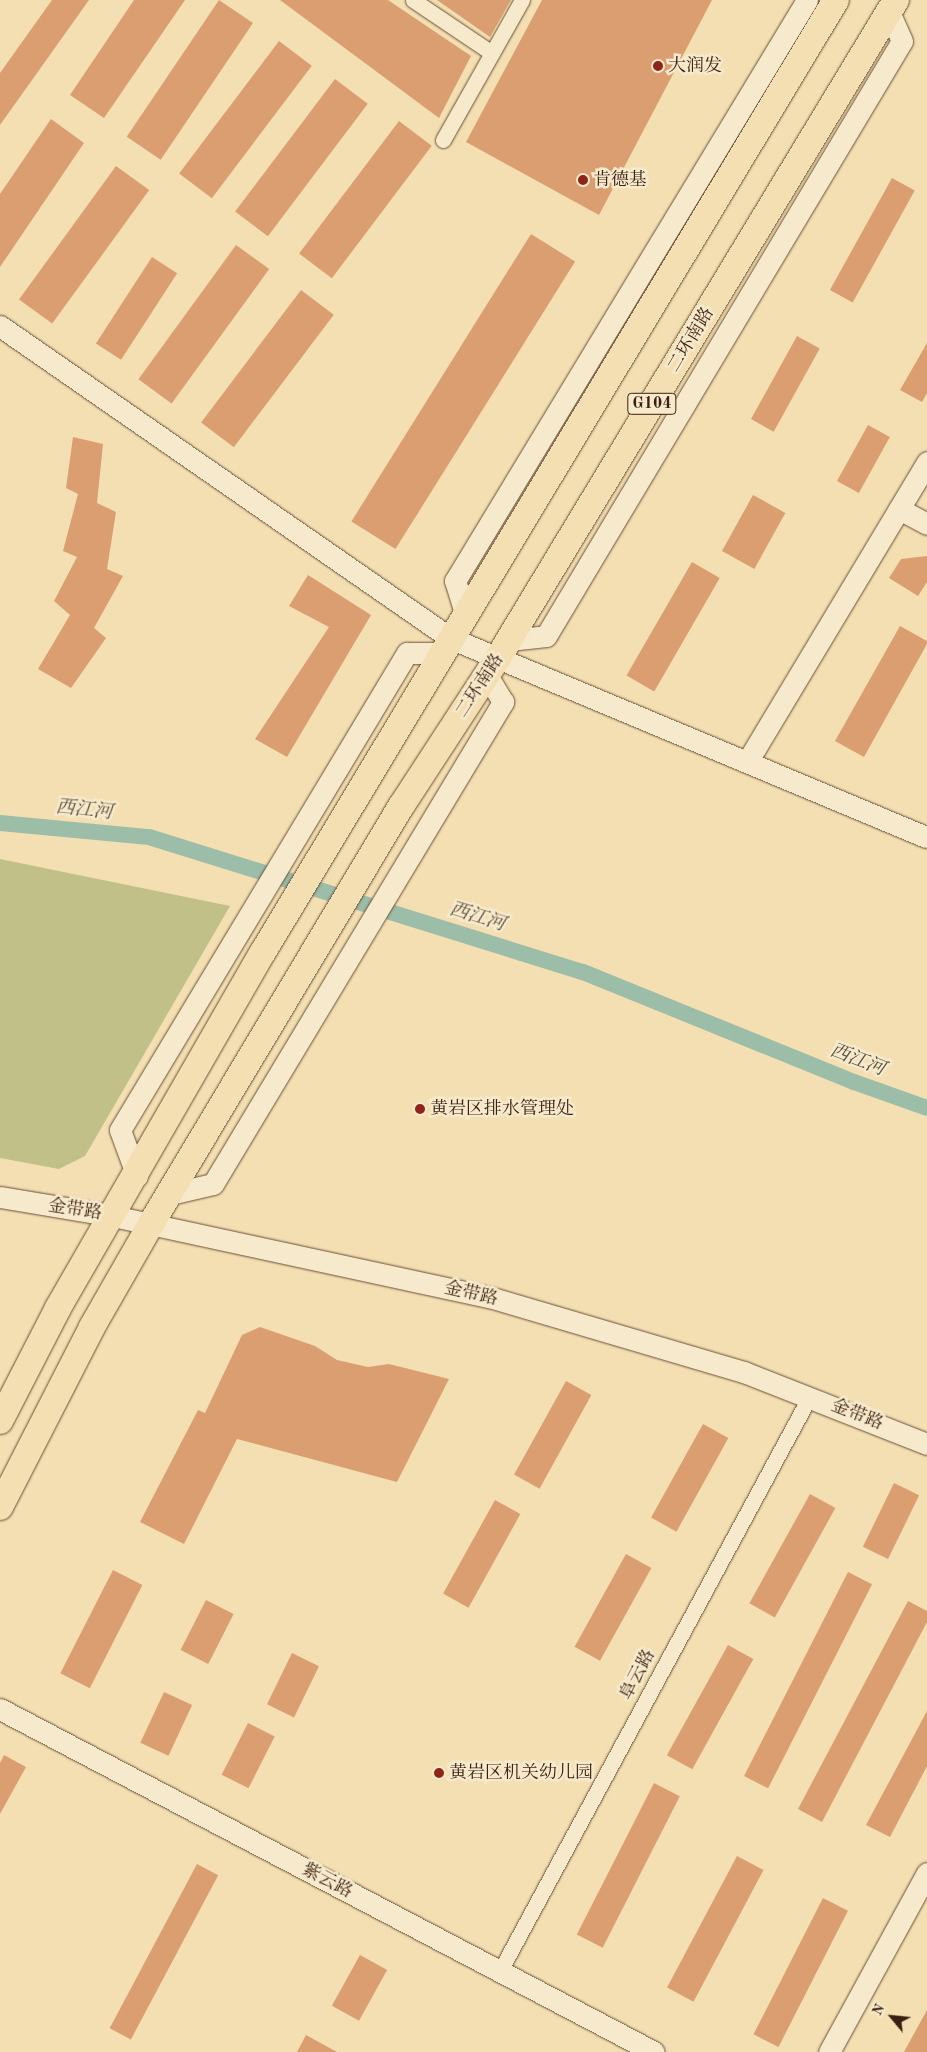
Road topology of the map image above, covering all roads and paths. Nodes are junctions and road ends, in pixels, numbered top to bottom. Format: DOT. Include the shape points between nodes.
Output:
graph roads {
  1 [pos="413,0"];
  2 [pos="522,0"];
  3 [pos="807,0"];
  4 [pos="836,0"];
  5 [pos="893,6"];
  6 [pos="492,53"];
  7 [pos="443,140"];
  8 [pos="0,326"];
  9 [pos="927,462"];
  10 [pos="899,509"];
  11 [pos="927,524"];
  12 [pos="465,613"];
  13 [pos="446,645"];
  14 [pos="498,658"];
  15 [pos="747,762"];
  16 [pos="926,837"];
  17 [pos="137,1176"];
  18 [pos="170,1194"];
  19 [pos="0,1197"];
  20 [pos="113,1216"];
  21 [pos="150,1224"];
  22 [pos="810,1396"];
  23 [pos="0,1421"];
  24 [pos="927,1444"];
  25 [pos="0,1507"];
  26 [pos="0,1709"];
  27 [pos="927,1873"];
  28 [pos="500,1971"];
  29 [pos="654,2052"];
  30 [pos="829,2052"];
  1 -- 6 [label="street"];
  2 -- 6 [label="street"];
  3 -- 12 [label="street" via="455,582"];
  4 -- 12 [label="highway, G104"];
  5 -- 14 [label="highway, 二环南路 / G104"];
  6 -- 7 [label="street"];
  8 -- 13 [label="street"];
  9 -- 10 [label="street"];
  10 -- 11 [label="street"];
  10 -- 15 [label="street"];
  12 -- 13 [label="highway, G104"];
  13 -- 14 [label="street"];
  13 -- 17 [label="highway, G104" via="364,789 263,952"];
  13 -- 17 [label="street" via="408,653 120,1130"];
  14 -- 15 [label="street"];
  14 -- 18 [label="highway, 二环南路 / G104" via="402,806"];
  14 -- 18 [label="street" via="503,702 213,1184"];
  15 -- 16 [label="street"];
  17 -- 20 [label="highway"];
  18 -- 21 [label="highway, 二环南路"];
  19 -- 20 [label="street, 金带路"];
  20 -- 21 [label="street, 金带路"];
  20 -- 23 [label="highway" via="58,1308"];
  21 -- 22 [label="street, 金带路" via="489,1297 744,1372"];
  21 -- 25 [label="highway, 二环南路" via="92,1327"];
  22 -- 24 [label="street, 金带路"];
  22 -- 28 [label="street, 阜云路"];
  26 -- 28 [label="street, 紫云路"];
  27 -- 30 [label="street"];
  28 -- 29 [label="street, 紫云路"];
}
